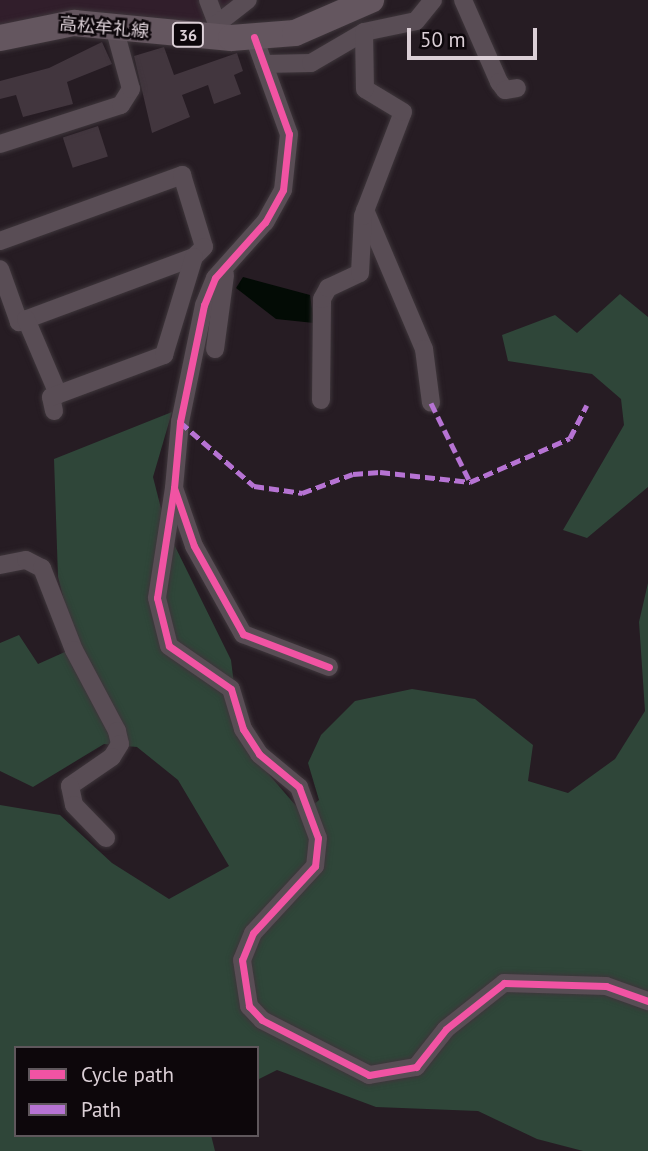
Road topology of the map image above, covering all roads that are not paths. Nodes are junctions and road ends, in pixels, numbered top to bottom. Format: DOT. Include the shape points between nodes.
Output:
graph roads {
  1 [pos="208,0"];
  2 [pos="248,0"];
  3 [pos="371,0"];
  4 [pos="433,0"];
  5 [pos="463,0"];
  6 [pos="114,27"];
  7 [pos="215,30"];
  8 [pos="363,32"];
  9 [pos="254,37"];
  10 [pos="0,38"];
  11 [pos="264,64"];
  12 [pos="517,88"];
  13 [pos="0,144"];
  14 [pos="366,210"];
  15 [pos="0,241"];
  16 [pos="194,257"];
  17 [pos="227,264"];
  18 [pos="0,269"];
  19 [pos="26,319"];
  20 [pos="215,349"];
  21 [pos="321,400"];
  22 [pos="431,403"];
  23 [pos="174,488"];
  24 [pos="0,565"];
  25 [pos="329,667"];
  26 [pos="106,838"];
  27 [pos="648,1001"];
  1 -- 7 [label="street"];
  2 -- 7 [label="street"];
  3 -- 9 [label="main road, 高松牟礼線 / 36" via="331,22"];
  4 -- 8 [label="street" via="416,21"];
  5 -- 12 [label="street" via="499,82 505,90"];
  6 -- 7 [label="main road, 高松牟礼線 / 36"];
  6 -- 10 [label="main road, 高松牟礼線 / 36" via="48,24"];
  6 -- 13 [label="street" via="131,89 121,105"];
  7 -- 9 [label="main road, 高松牟礼線 / 36"];
  8 -- 11 [label="street" via="311,63"];
  8 -- 14 [label="street" via="365,89 403,112"];
  9 -- 11 [label="street"];
  11 -- 17 [label="street" via="289,134 283,190"];
  14 -- 21 [label="street" via="360,273 328,288 322,299"];
  14 -- 22 [label="street" via="424,349"];
  15 -- 16 [label="street" via="182,175 204,247"];
  16 -- 19 [label="street"];
  16 -- 19 [label="street" via="164,355 56,403"];
  17 -- 20 [label="street"];
  17 -- 23 [label="street" via="204,305 180,422"];
  18 -- 19 [label="street" via="19,322"];
  23 -- 25 [label="street" via="194,546 243,634"];
  23 -- 27 [label="street" via="157,598 169,646 231,689 243,729 259,754 299,787 318,838 315,866 253,933 242,960 249,1006 262,1020 369,1075 416,1067 446,1029 504,983 606,986"];
  24 -- 26 [label="street" via="26,559 42,568 74,650 117,731 120,744 112,757 70,786 74,805"];
}
